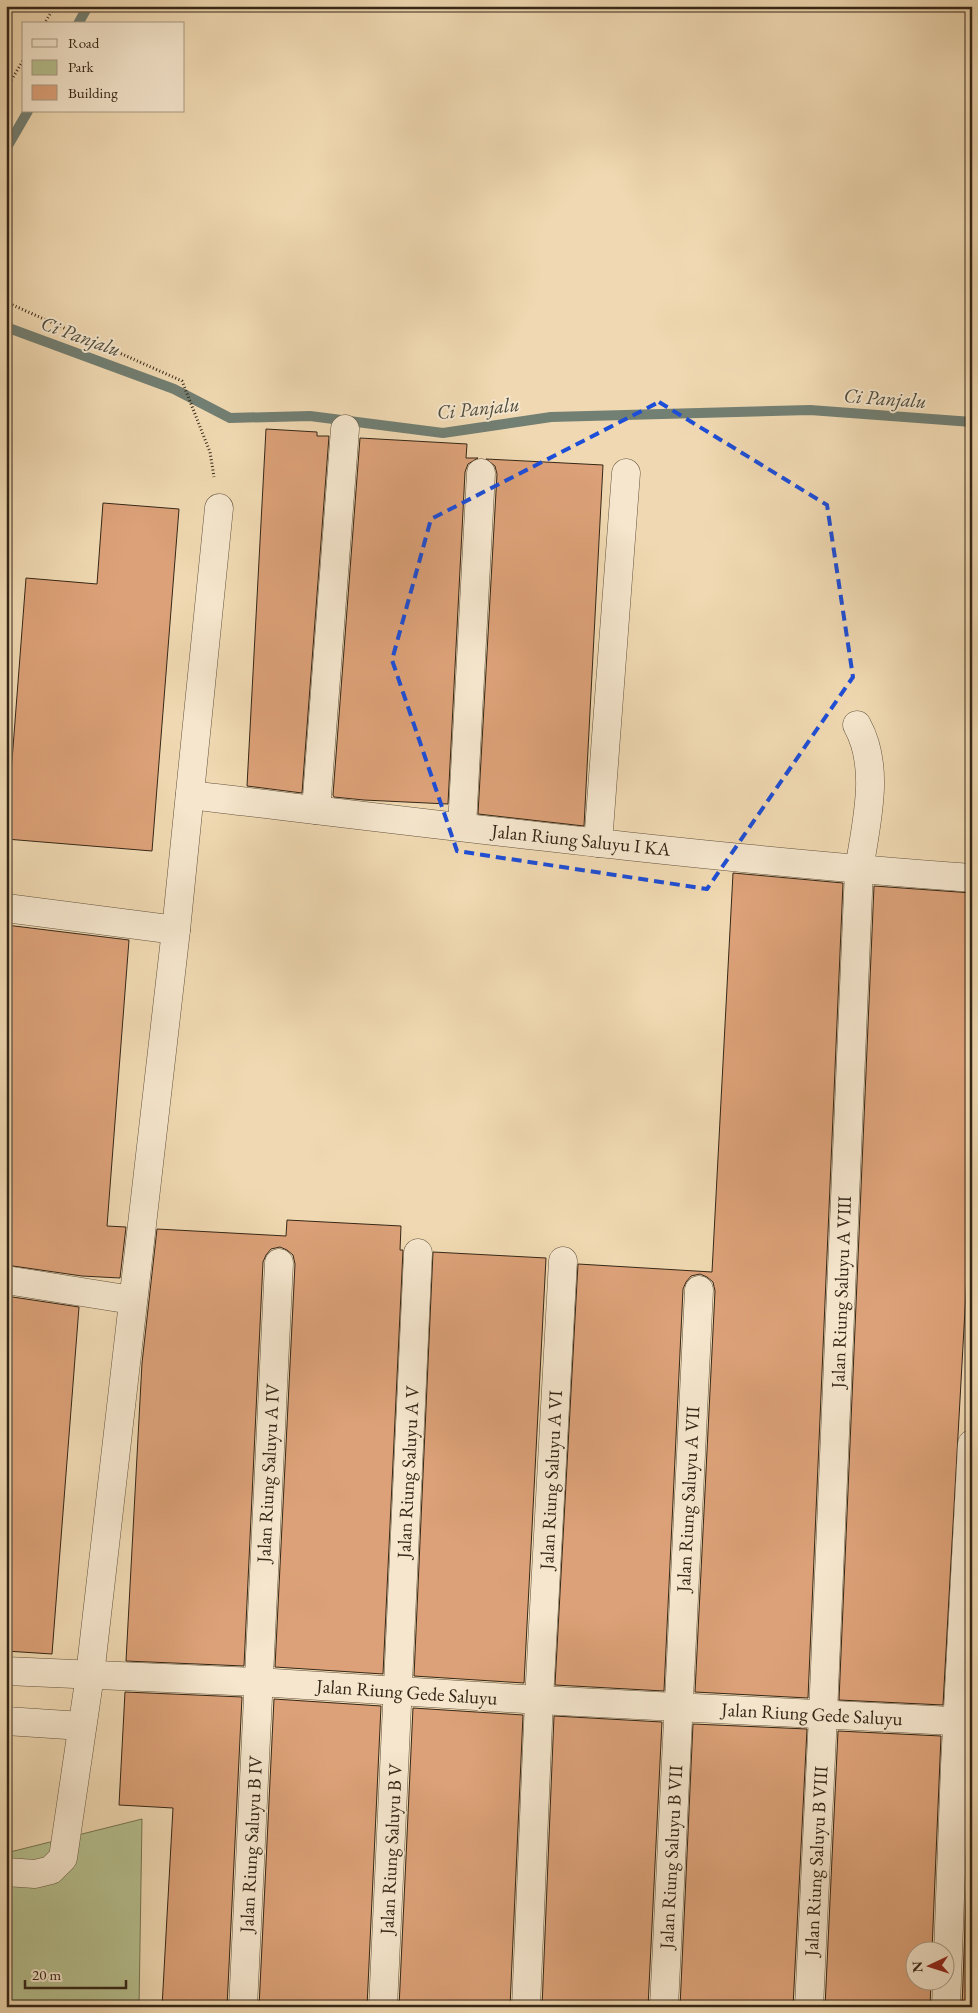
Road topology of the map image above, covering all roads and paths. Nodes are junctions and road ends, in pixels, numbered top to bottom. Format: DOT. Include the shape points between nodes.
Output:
graph roads {
  1 [pos="55,6"];
  2 [pos="45,22"];
  3 [pos="22,62"];
  4 [pos="6,89"];
  5 [pos="6,302"];
  6 [pos="344,429"];
  7 [pos="481,473"];
  8 [pos="626,473"];
  9 [pos="219,508"];
  10 [pos="857,725"];
  11 [pos="190,795"];
  12 [pos="316,810"];
  13 [pos="462,827"];
  14 [pos="598,843"];
  15 [pos="859,870"];
  16 [pos="972,878"];
  17 [pos="6,908"];
  18 [pos="176,930"];
  19 [pos="418,1253"];
  20 [pos="563,1261"];
  21 [pos="279,1263"];
  22 [pos="6,1280"];
  23 [pos="699,1290"];
  24 [pos="132,1300"];
  25 [pos="972,1444"];
  26 [pos="6,1671"];
  27 [pos="90,1675"];
  28 [pos="258,1682"];
  29 [pos="398,1692"];
  30 [pos="539,1700"];
  31 [pos="677,1707"];
  32 [pos="824,1715"];
  33 [pos="963,1718"];
  34 [pos="6,1721"];
  35 [pos="82,1726"];
  36 [pos="6,1872"];
  37 [pos="243,2007"];
  38 [pos="383,2007"];
  39 [pos="526,2007"];
  40 [pos="664,2007"];
  41 [pos="808,2007"];
  42 [pos="946,2007"];
  1 -- 2 [label="path"];
  3 -- 4 [label="path"];
  5 -- 9 [label="path" via="182,381 210,452"];
  6 -- 12 [label="street"];
  7 -- 13 [label="street"];
  8 -- 14 [label="street"];
  9 -- 11 [label="street"];
  10 -- 15 [label="street, Jalan Riung Saluyu A VIII" via="869,755 869,805"];
  11 -- 12 [label="street, Jalan Riung Saluyu I KA"];
  11 -- 18 [label="street"];
  12 -- 13 [label="street, Jalan Riung Saluyu I KA"];
  13 -- 14 [label="street, Jalan Riung Saluyu I KA"];
  14 -- 15 [label="street, Jalan Riung Saluyu I KA"];
  15 -- 16 [label="street, Jalan Riung Saluyu I KA"];
  15 -- 32 [label="street, Jalan Riung Saluyu A VIII"];
  17 -- 18 [label="street"];
  18 -- 24 [label="street"];
  19 -- 29 [label="street, Jalan Riung Saluyu A V"];
  20 -- 30 [label="street, Jalan Riung Saluyu A VI"];
  21 -- 28 [label="street, Jalan Riung Saluyu A IV"];
  22 -- 24 [label="street"];
  23 -- 31 [label="street, Jalan Riung Saluyu A VII"];
  24 -- 27 [label="street"];
  25 -- 33 [label="street"];
  26 -- 27 [label="street"];
  27 -- 28 [label="street, Jalan Riung Gede Saluyu"];
  27 -- 35 [label="street"];
  28 -- 29 [label="street, Jalan Riung Gede Saluyu"];
  28 -- 37 [label="street, Jalan Riung Saluyu B IV"];
  29 -- 30 [label="street, Jalan Riung Gede Saluyu"];
  29 -- 38 [label="street, Jalan Riung Saluyu B V"];
  30 -- 31 [label="street, Jalan Riung Gede Saluyu"];
  30 -- 39 [label="street"];
  31 -- 32 [label="street, Jalan Riung Gede Saluyu"];
  31 -- 40 [label="street, Jalan Riung Saluyu B VII"];
  32 -- 33 [label="street, Jalan Riung Gede Saluyu"];
  32 -- 41 [label="street, Jalan Riung Saluyu B VIII"];
  33 -- 42 [label="street"];
  34 -- 35 [label="street"];
  35 -- 36 [label="street" via="63,1858 51,1870 35,1874"];
}
